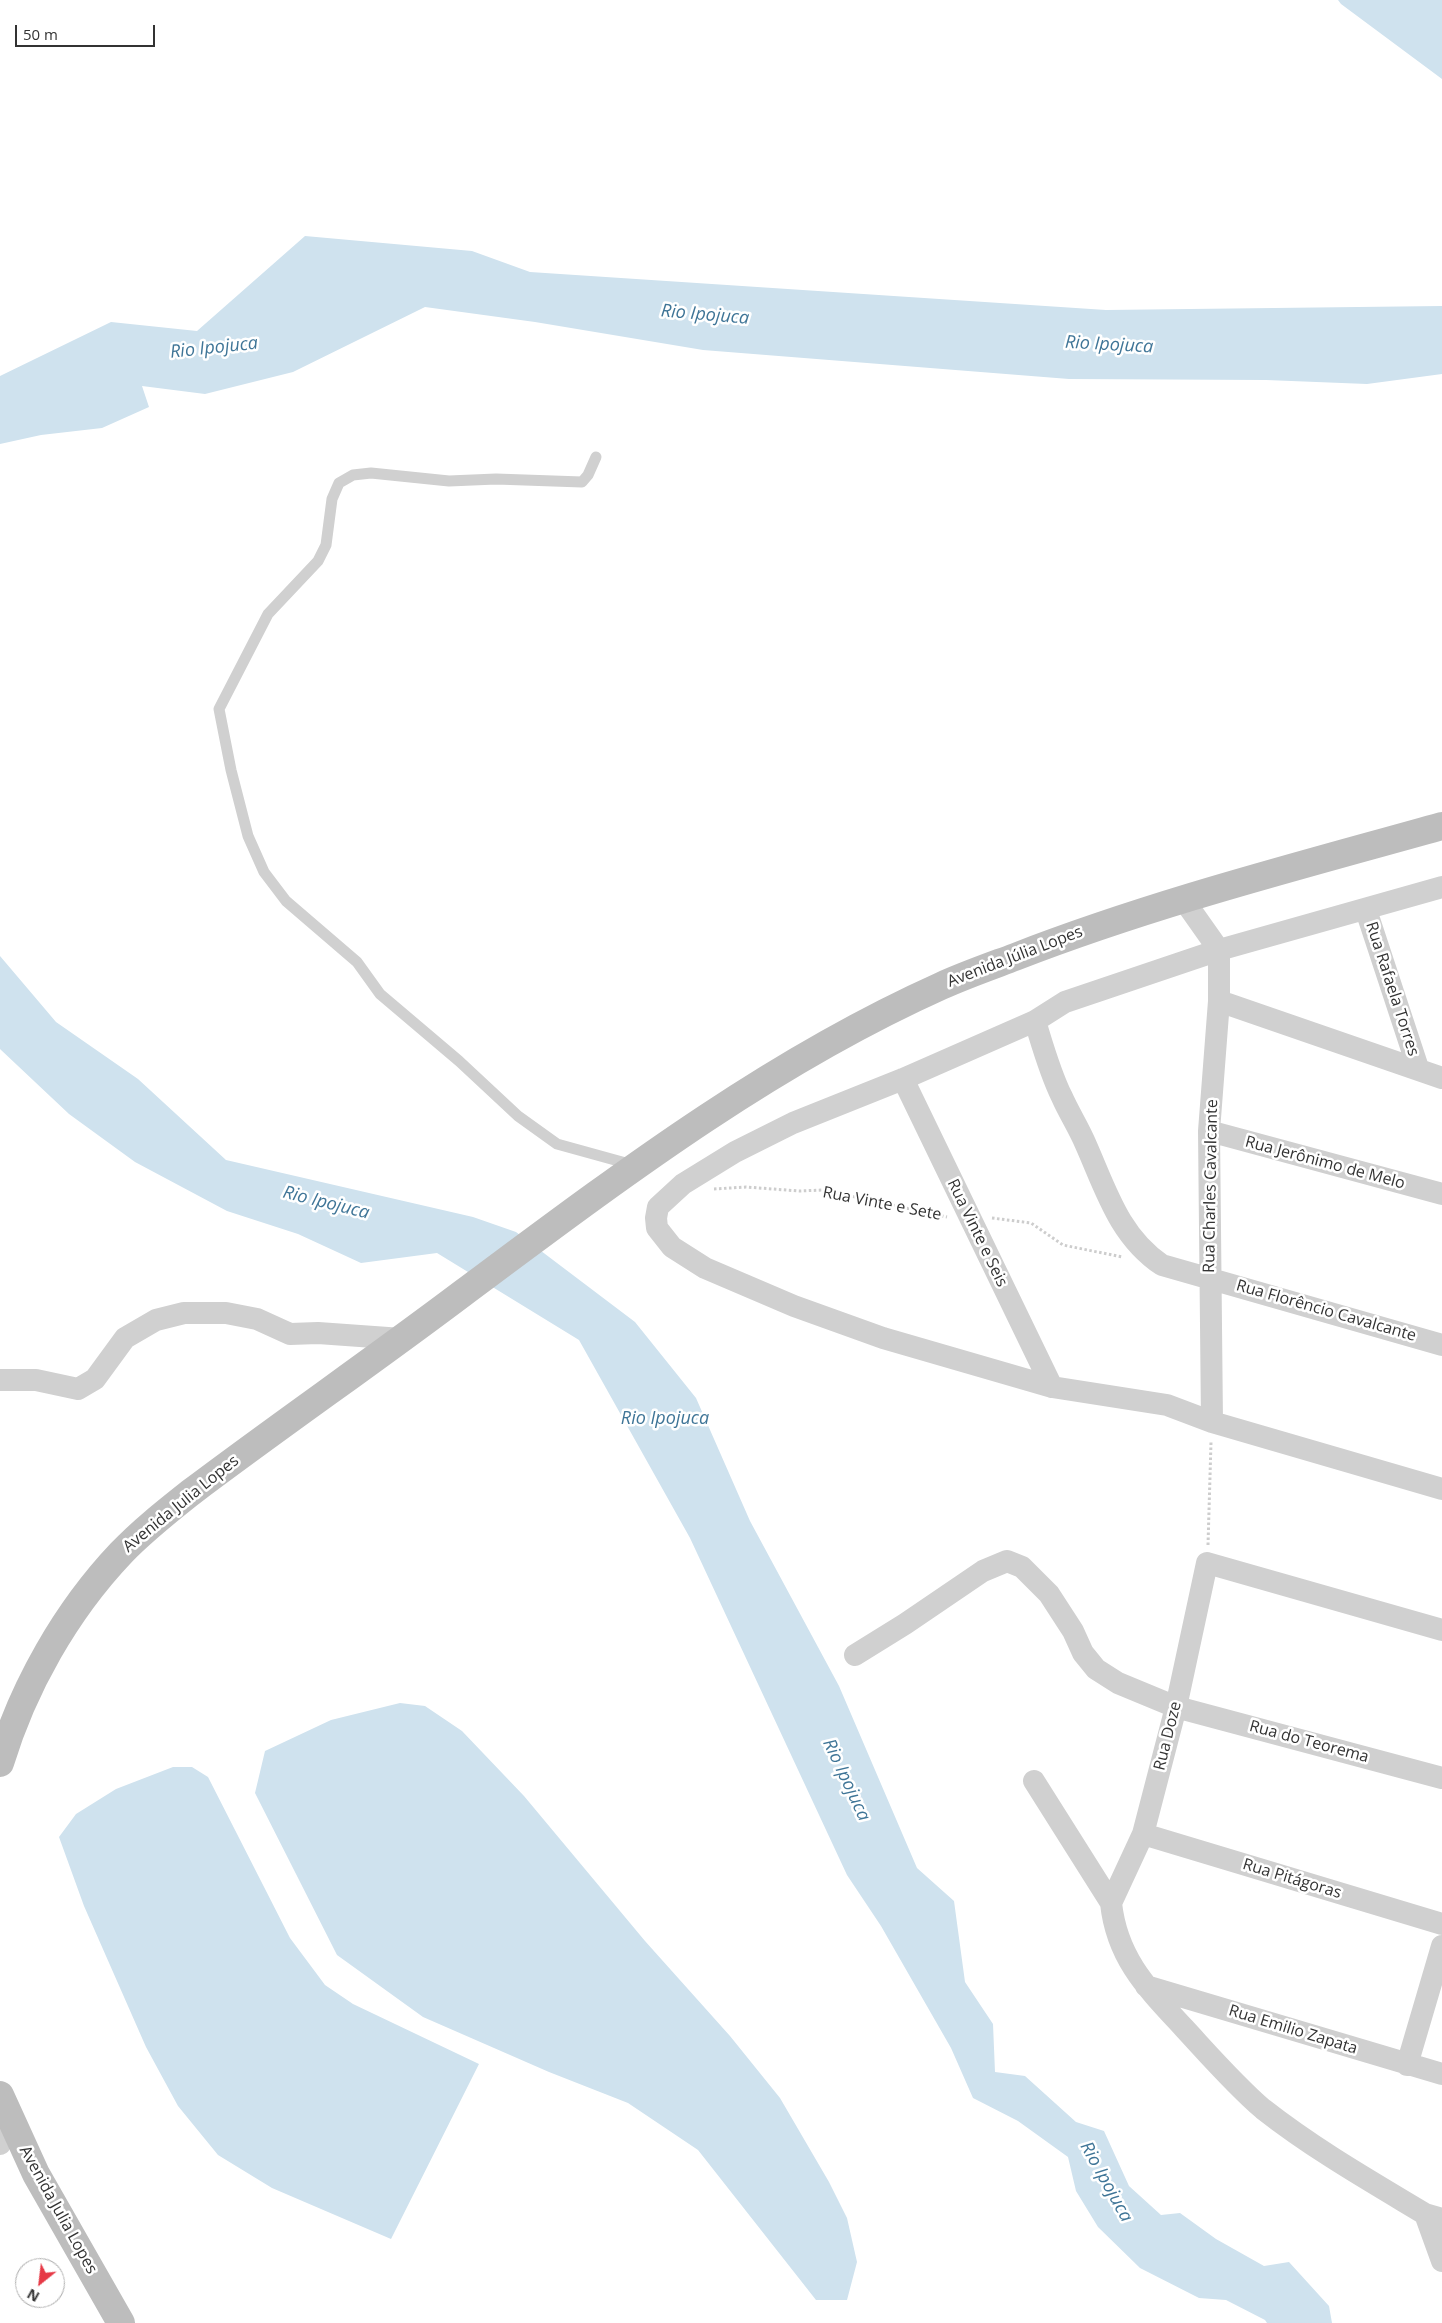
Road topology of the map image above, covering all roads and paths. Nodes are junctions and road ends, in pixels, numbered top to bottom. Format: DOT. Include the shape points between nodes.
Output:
graph roads {
  1 [pos="596,457"];
  2 [pos="1442,826"];
  3 [pos="1442,887"];
  4 [pos="1183,899"];
  5 [pos="1366,910"];
  6 [pos="1219,950"];
  7 [pos="1219,1001"];
  8 [pos="1035,1021"];
  9 [pos="1418,1068"];
  10 [pos="1442,1078"];
  11 [pos="903,1079"];
  12 [pos="1209,1131"];
  13 [pos="630,1169"];
  14 [pos="682,1184"];
  15 [pos="1442,1194"];
  16 [pos="971,1222"];
  17 [pos="1127,1258"];
  18 [pos="1210,1278"];
  19 [pos="409,1334"];
  20 [pos="1442,1345"];
  21 [pos="0,1380"];
  22 [pos="1052,1387"];
  23 [pos="1212,1422"];
  24 [pos="1442,1489"];
  25 [pos="1208,1563"];
  26 [pos="1442,1630"];
  27 [pos="854,1655"];
  28 [pos="1176,1707"];
  29 [pos="0,1763"];
  30 [pos="1442,1778"];
  31 [pos="1034,1781"];
  32 [pos="1143,1834"];
  33 [pos="1111,1903"];
  34 [pos="1442,1924"];
  35 [pos="1442,1946"];
  36 [pos="1144,1985"];
  37 [pos="1407,2065"];
  38 [pos="1442,2074"];
  39 [pos="3,2102"];
  40 [pos="0,2144"];
  41 [pos="1434,2217"];
  42 [pos="1442,2261"];
  43 [pos="114,2317"];
  1 -- 13 [label="lane" via="582,482 449,481 371,473 353,475 339,483 332,499 326,545 318,561 268,614 219,709 248,836 264,872 286,901 357,962 380,994 518,1116 557,1144"];
  2 -- 4 [label="main road, Avenida Júlia Lopes"];
  3 -- 5 [label="street"];
  4 -- 6 [label="street"];
  4 -- 13 [label="main road, Avenida Júlia Lopes" via="1072,934 942,985 852,1030 752,1088"];
  5 -- 6 [label="street"];
  5 -- 9 [label="street, Rua Rafaela Torres"];
  6 -- 7 [label="street, Rua Charles Cavalcante"];
  6 -- 8 [label="street" via="1065,1002"];
  7 -- 9 [label="street"];
  7 -- 12 [label="street, Rua Charles Cavalcante"];
  8 -- 11 [label="street"];
  8 -- 18 [label="street, Rua Florêncio Cavalcante" via="1061,1096 1126,1229 1144,1253 1162,1266"];
  9 -- 10 [label="street"];
  11 -- 14 [label="street" via="793,1123 735,1152"];
  11 -- 16 [label="street, Rua Vinte e Seis"];
  12 -- 15 [label="street, Rua Jerônimo de Melo"];
  12 -- 18 [label="street, Rua Charles Cavalcante"];
  13 -- 19 [label="main road, Avenida Júlia Lopes"];
  14 -- 16 [label="path, Rua Vinte e Sete" via="712,1189 823,1190"];
  14 -- 22 [label="street" via="658,1207 657,1228 672,1247 705,1268 794,1306 883,1338"];
  16 -- 17 [label="path, Rua Vinte e Sete" via="978,1218 1031,1223 1063,1245"];
  16 -- 22 [label="street, Rua Vinte e Seis"];
  18 -- 20 [label="street, Rua Florêncio Cavalcante"];
  18 -- 23 [label="street, Rua Charles Cavalcante"];
  19 -- 21 [label="street" via="290,1334 257,1320 226,1312 184,1313 156,1320 125,1338 95,1379 78,1389 36,1380"];
  19 -- 29 [label="main road, Avenida Julia Lopes" via="190,1493 121,1553 61,1631 28,1689"];
  22 -- 23 [label="street" via="1166,1405"];
  23 -- 24 [label="street"];
  23 -- 25 [label="path"];
  25 -- 26 [label="street"];
  25 -- 28 [label="street, Rua Doze"];
  27 -- 28 [label="street, Rua do Teorema" via="983,1571 1007,1561 1022,1567 1049,1594 1083,1653 1096,1669 1118,1683"];
  28 -- 30 [label="street, Rua do Teorema"];
  28 -- 32 [label="street, Rua Doze"];
  31 -- 33 [label="street"];
  32 -- 33 [label="street, Rua Doze"];
  32 -- 34 [label="street, Rua Pitágoras"];
  33 -- 36 [label="street" via="1119,1943"];
  35 -- 37 [label="street"];
  36 -- 37 [label="street, Rua Emilio Zapata"];
  36 -- 41 [label="street" via="1262,2108 1305,2140"];
  37 -- 38 [label="street, Rua Emilio Zapata"];
  39 -- 40 [label="street"];
  39 -- 43 [label="main road, Avenida Julia Lopes" via="36,2174"];
  41 -- 42 [label="street"];
}
